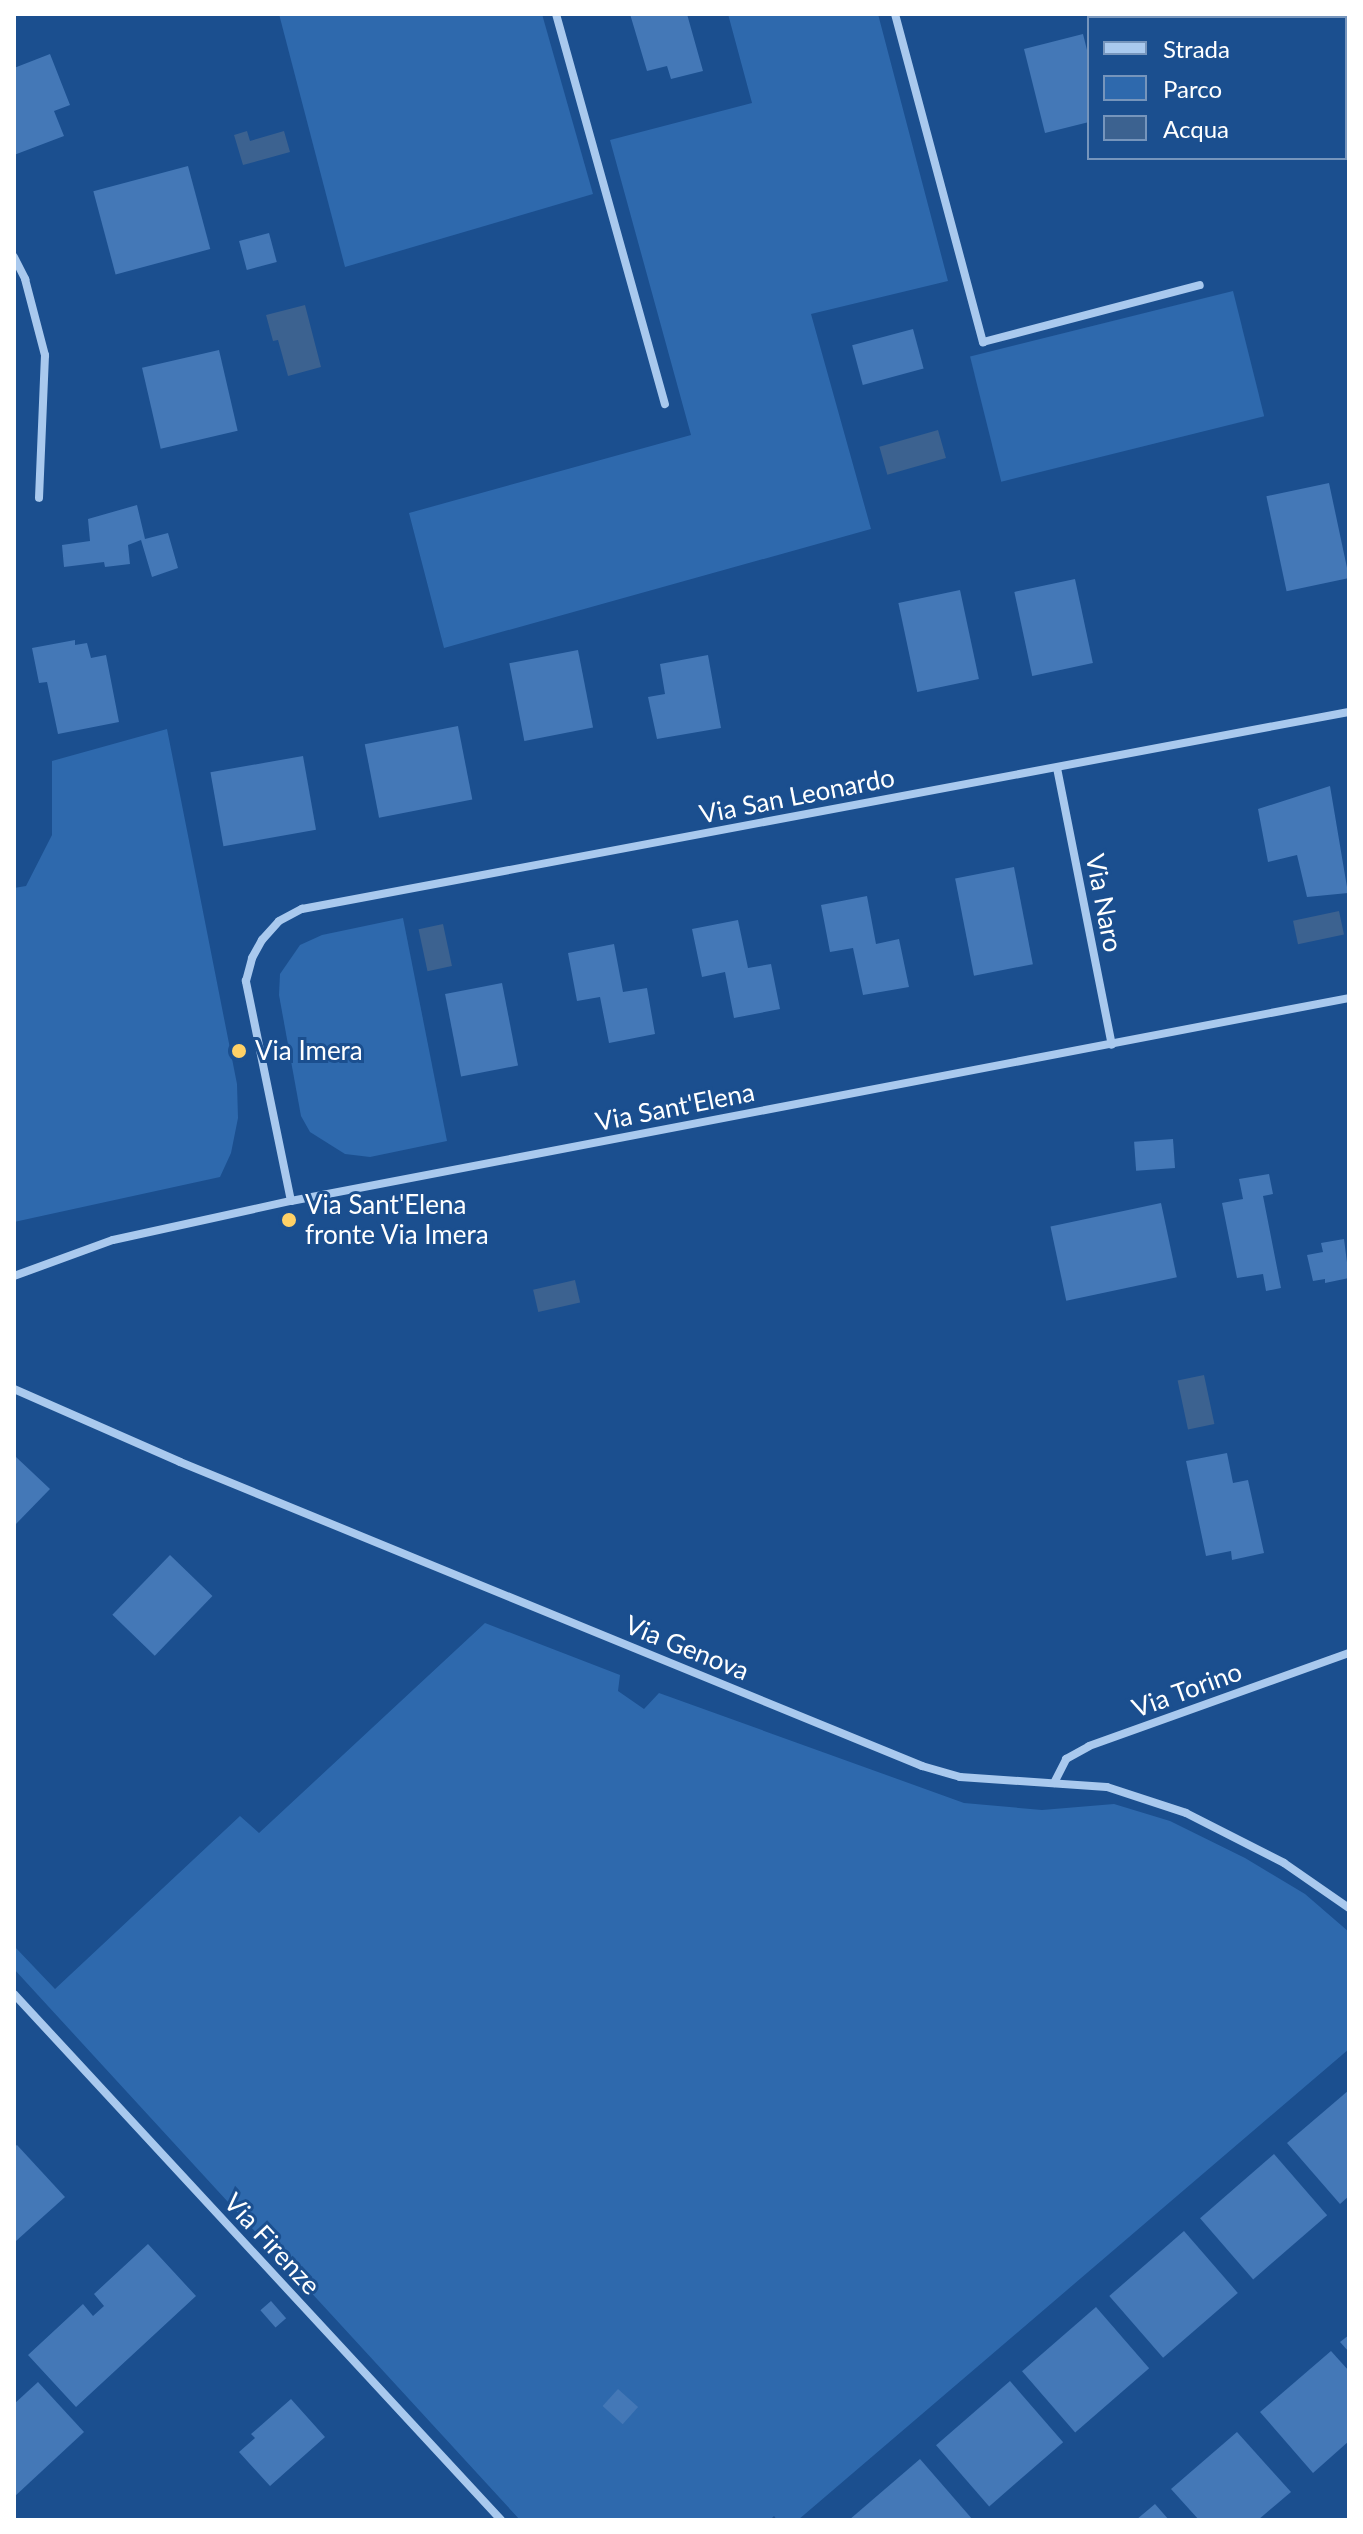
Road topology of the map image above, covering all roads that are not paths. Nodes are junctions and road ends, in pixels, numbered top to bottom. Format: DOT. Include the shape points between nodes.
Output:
graph roads {
  1 [pos="556,14"];
  2 [pos="895,14"];
  3 [pos="14,257"];
  4 [pos="1200,285"];
  5 [pos="665,404"];
  6 [pos="39,498"];
  7 [pos="1349,712"];
  8 [pos="1057,768"];
  9 [pos="1349,998"];
  10 [pos="1112,1045"];
  11 [pos="291,1201"];
  12 [pos="14,1276"];
  13 [pos="14,1389"];
  14 [pos="1349,1653"];
  15 [pos="1054,1783"];
  16 [pos="1349,1908"];
  17 [pos="14,1994"];
  18 [pos="500,2520"];
  1 -- 5 [label="street"];
  2 -- 4 [label="street" via="983,342"];
  3 -- 6 [label="street" via="45,355"];
  7 -- 8 [label="street, Via San Leonardo"];
  8 -- 10 [label="street, Via Naro"];
  8 -- 11 [label="street, Via San Leonardo" via="302,909 279,921 252,958 246,981"];
  9 -- 10 [label="street, Via Sant'Elena"];
  10 -- 11 [label="street, Via Sant'Elena"];
  11 -- 12 [label="street, Via Sant'Elena" via="113,1240"];
  13 -- 15 [label="street, Via Genova" via="922,1766 960,1777"];
  14 -- 15 [label="street, Via Torino" via="1089,1746 1066,1759"];
  15 -- 16 [label="street, Via Genova" via="1107,1787 1186,1813 1284,1863"];
  17 -- 18 [label="street, Via Firenze"];
}
